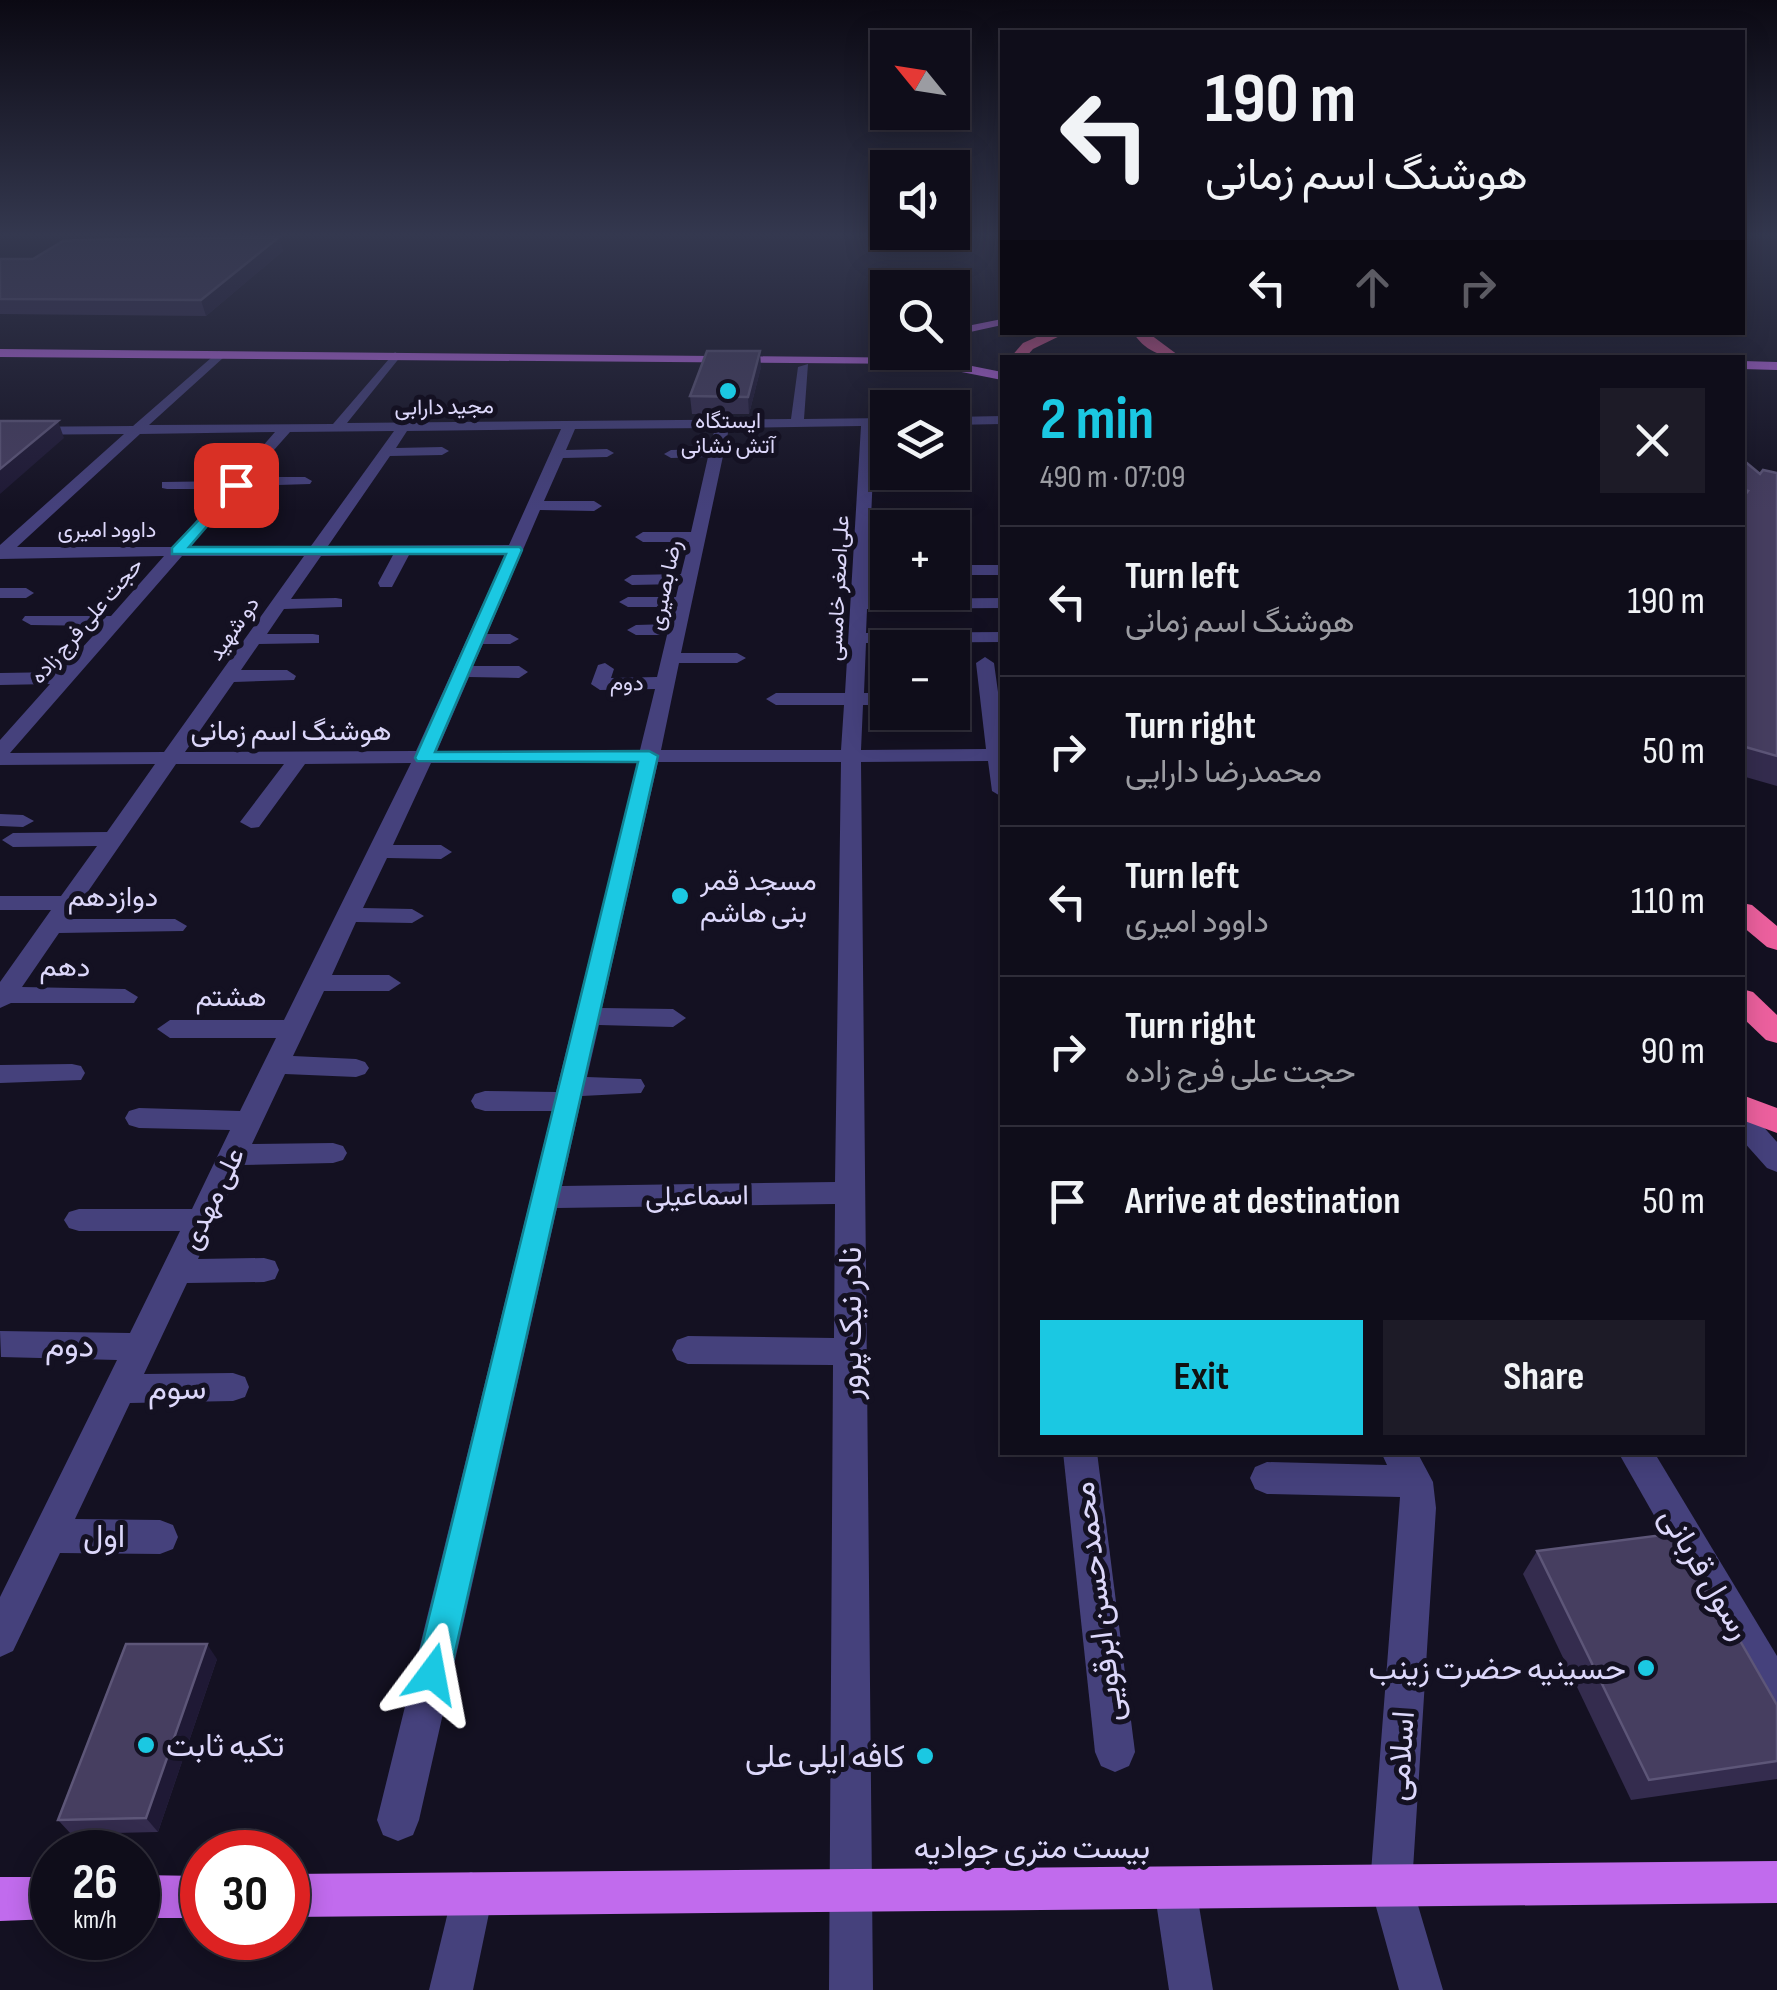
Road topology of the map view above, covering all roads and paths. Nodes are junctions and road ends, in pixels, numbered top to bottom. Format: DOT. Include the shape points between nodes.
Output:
graph roads {
  1 [pos="1054,335"];
  2 [pos="1142,335"];
  3 [pos="0,353"];
  4 [pos="220,354"];
  5 [pos="1020,355"];
  6 [pos="1171,355"];
  7 [pos="394,356"];
  8 [pos="870,360"];
  9 [pos="1745,366"];
  10 [pos="1777,366"];
  11 [pos="804,367"];
  12 [pos="970,370"];
  13 [pos="1745,375"];
  14 [pos="1000,376"];
  15 [pos="1777,376"];
  16 [pos="1000,420"];
  17 [pos="970,421"];
  18 [pos="797,422"];
  19 [pos="868,422"];
  20 [pos="723,423"];
  21 [pos="570,425"];
  22 [pos="404,426"];
  23 [pos="337,427"];
  24 [pos="286,428"];
  25 [pos="138,429"];
  26 [pos="0,430"];
  27 [pos="442,451"];
  28 [pos="386,452"];
  29 [pos="606,453"];
  30 [pos="716,453"];
  31 [pos="557,454"];
  32 [pos="672,454"];
  33 [pos="370,474"];
  34 [pos="345,475"];
  35 [pos="305,481"];
  36 [pos="237,483"];
  37 [pos="167,485"];
  38 [pos="534,505"];
  39 [pos="594,506"];
  40 [pos="643,537"];
  41 [pos="698,537"];
  42 [pos="404,550"];
  43 [pos="515,550"];
  44 [pos="177,551"];
  45 [pos="316,551"];
  46 [pos="1,552"];
  47 [pos="970,570"];
  48 [pos="1000,570"];
  49 [pos="860,571"];
  50 [pos="870,571"];
  51 [pos="688,579"];
  52 [pos="632,580"];
  53 [pos="386,583"];
  54 [pos="0,593"];
  55 [pos="26,594"];
  56 [pos="628,602"];
  57 [pos="683,602"];
  58 [pos="336,603"];
  59 [pos="1000,603"];
  60 [pos="278,604"];
  61 [pos="859,604"];
  62 [pos="31,620"];
  63 [pos="116,620"];
  64 [pos="678,629"];
  65 [pos="636,630"];
  66 [pos="1000,637"];
  67 [pos="857,638"];
  68 [pos="253,639"];
  69 [pos="313,639"];
  70 [pos="510,639"];
  71 [pos="476,640"];
  72 [pos="671,658"];
  73 [pos="737,658"];
  74 [pos="985,663"];
  75 [pos="605,669"];
  76 [pos="519,672"];
  77 [pos="227,676"];
  78 [pos="287,676"];
  79 [pos="65,678"];
  80 [pos="0,679"];
  81 [pos="457,680"];
  82 [pos="505,689"];
  83 [pos="664,690"];
  84 [pos="776,698"];
  85 [pos="600,699"];
  86 [pos="854,700"];
  87 [pos="870,700"];
  88 [pos="1000,755"];
  89 [pos="0,756"];
  90 [pos="649,756"];
  91 [pos="851,756"];
  92 [pos="168,758"];
  93 [pos="299,758"];
  94 [pos="424,758"];
  95 [pos="0,820"];
  96 [pos="251,822"];
  97 [pos="112,839"];
  98 [pos="378,851"];
  99 [pos="441,852"];
  100 [pos="68,902"];
  101 [pos="0,904"];
  102 [pos="1745,913"];
  103 [pos="348,916"];
  104 [pos="412,916"];
  105 [pos="51,926"];
  106 [pos="175,926"];
  107 [pos="1777,940"];
  108 [pos="315,983"];
  109 [pos="389,984"];
  110 [pos="125,997"];
  111 [pos="2,998"];
  112 [pos="1745,1002"];
  113 [pos="587,1016"];
  114 [pos="674,1018"];
  115 [pos="170,1029"];
  116 [pos="293,1029"];
  117 [pos="1777,1032"];
  118 [pos="276,1065"];
  119 [pos="356,1068"];
  120 [pos="72,1073"];
  121 [pos="0,1074"];
  122 [pos="632,1086"];
  123 [pos="569,1095"];
  124 [pos="485,1101"];
  125 [pos="1745,1108"];
  126 [pos="139,1118"];
  127 [pos="249,1121"];
  128 [pos="1777,1121"];
  129 [pos="1745,1124"];
  130 [pos="333,1154"];
  131 [pos="232,1155"];
  132 [pos="1777,1161"];
  133 [pos="850,1194"];
  134 [pos="544,1197"];
  135 [pos="79,1220"];
  136 [pos="202,1220"];
  137 [pos="264,1270"];
  138 [pos="177,1271"];
  139 [pos="0,1344"];
  140 [pos="140,1347"];
  141 [pos="688,1350"];
  142 [pos="850,1352"];
  143 [pos="233,1387"];
  144 [pos="120,1388"];
  145 [pos="1080,1455"];
  146 [pos="1638,1455"];
  147 [pos="1407,1467"];
  148 [pos="1267,1478"];
  149 [pos="49,1536"];
  150 [pos="160,1537"];
  151 [pos="0,1638"];
  152 [pos="1777,1693"];
  153 [pos="1115,1752"];
  154 [pos="398,1820"];
  155 [pos="1777,1882"];
  156 [pos="1391,1886"];
  157 [pos="1175,1888"];
  158 [pos="848,1891"];
  159 [pos="471,1894"];
  160 [pos="310,1896"];
  161 [pos="0,1898"];
  162 [pos="30,1898"];
  163 [pos="452,1990"];
  164 [pos="851,1990"];
  165 [pos="1192,1990"];
  166 [pos="1421,1990"];
  1 -- 5 [label="highway"];
  2 -- 6 [label="highway"];
  3 -- 4 [label="main road"];
  4 -- 7 [label="main road"];
  4 -- 25 [label="street"];
  7 -- 8 [label="main road"];
  7 -- 23 [label="street"];
  9 -- 10 [label="main road"];
  11 -- 18 [label="street"];
  12 -- 14 [label="main road"];
  13 -- 15 [label="main road"];
  16 -- 17 [label="street"];
  18 -- 19 [label="street, مجید دارابی"];
  18 -- 20 [label="street, مجید دارابی"];
  19 -- 49 [label="street, علی‌اصغر خامسی"];
  20 -- 21 [label="street, مجید دارابی"];
  20 -- 30 [label="street, رضا بصیری"];
  21 -- 22 [label="street, مجید دارابی"];
  21 -- 31 [label="street, علی مهدی"];
  22 -- 23 [label="street, مجید دارابی"];
  22 -- 28 [label="street, دو شهید"];
  23 -- 24 [label="street, مجید دارابی"];
  24 -- 25 [label="street, مجید دارابی"];
  24 -- 36 [label="street, حجت علی فرج زاده"];
  25 -- 26 [label="street, مجید دارابی"];
  25 -- 46 [label="street"];
  27 -- 28 [label="street"];
  28 -- 33 [label="street, دو شهید"];
  29 -- 31 [label="street"];
  30 -- 32 [label="street"];
  30 -- 41 [label="street, رضا بصیری"];
  31 -- 38 [label="street, علی مهدی"];
  33 -- 34 [label="street"];
  33 -- 45 [label="street, دو شهید"];
  35 -- 36 [label="street"];
  36 -- 37 [label="street"];
  36 -- 44 [label="street, حجت علی فرج زاده"];
  38 -- 39 [label="street"];
  38 -- 43 [label="street, علی مهدی"];
  40 -- 41 [label="street"];
  41 -- 51 [label="street, رضا بصیری"];
  42 -- 43 [label="street, داوود امیری"];
  42 -- 45 [label="street, داوود امیری"];
  42 -- 53 [label="street"];
  43 -- 71 [label="street, علی مهدی"];
  44 -- 45 [label="street, داوود امیری"];
  44 -- 46 [label="street, داوود امیری"];
  44 -- 63 [label="street, حجت علی فرج زاده"];
  45 -- 60 [label="street, دو شهید"];
  47 -- 48 [label="street"];
  49 -- 50 [label="street"];
  49 -- 61 [label="street, علی‌اصغر خامسی"];
  51 -- 52 [label="street"];
  51 -- 57 [label="street, رضا بصیری"];
  54 -- 55 [label="street"];
  56 -- 57 [label="street"];
  57 -- 64 [label="street, رضا بصیری"];
  58 -- 60 [label="street"];
  59 -- 61 [label="street"];
  60 -- 68 [label="street, دو شهید"];
  61 -- 67 [label="street, علی‌اصغر خامسی"];
  62 -- 63 [label="street"];
  63 -- 79 [label="street, حجت علی فرج زاده"];
  64 -- 65 [label="street"];
  64 -- 72 [label="street, رضا بصیری"];
  66 -- 67 [label="street"];
  67 -- 86 [label="street, علی‌اصغر خامسی"];
  68 -- 69 [label="street"];
  68 -- 77 [label="street, دو شهید"];
  70 -- 71 [label="street"];
  71 -- 81 [label="street, علی مهدی"];
  72 -- 73 [label="street"];
  72 -- 83 [label="street, رضا بصیری"];
  74 -- 88 [label="street"];
  75 -- 83 [label="street, دوم" via="600,684"];
  76 -- 81 [label="street"];
  77 -- 78 [label="street"];
  77 -- 92 [label="street, دو شهید"];
  79 -- 80 [label="street"];
  79 -- 89 [label="street, حجت علی فرج زاده"];
  81 -- 82 [label="street"];
  81 -- 94 [label="street, علی مهدی"];
  83 -- 85 [label="street"];
  83 -- 90 [label="street, رضا بصیری"];
  84 -- 86 [label="street"];
  86 -- 87 [label="street"];
  86 -- 91 [label="street, علی‌اصغر خامسی"];
  88 -- 91 [label="street, هوشنگ اسم زمانی"];
  89 -- 92 [label="street, هوشنگ اسم زمانی"];
  90 -- 91 [label="street, هوشنگ اسم زمانی"];
  90 -- 94 [label="street, هوشنگ اسم زمانی"];
  90 -- 113 [label="street, رضا بصیری"];
  91 -- 133 [label="street, نادر نیک پرور"];
  92 -- 93 [label="street, هوشنگ اسم زمانی"];
  92 -- 97 [label="street, دو شهید"];
  93 -- 94 [label="street, هوشنگ اسم زمانی"];
  93 -- 96 [label="street"];
  94 -- 98 [label="street, علی مهدی"];
  95 -- 97 [label="street" via="18,831"];
  97 -- 100 [label="street, دو شهید"];
  98 -- 99 [label="street"];
  98 -- 103 [label="street, علی مهدی"];
  100 -- 101 [label="street"];
  100 -- 105 [label="street, دو شهید"];
  102 -- 107 [label="highway"];
  103 -- 104 [label="street"];
  103 -- 108 [label="street, علی مهدی"];
  105 -- 106 [label="street, دوازدهم"];
  105 -- 111 [label="street, دو شهید"];
  108 -- 109 [label="street"];
  108 -- 116 [label="street, علی مهدی"];
  110 -- 111 [label="street, دهم"];
  112 -- 117 [label="highway"];
  113 -- 114 [label="street"];
  113 -- 123 [label="street, رضا بصیری"];
  115 -- 116 [label="street, هشتم"];
  116 -- 118 [label="street, علی مهدی"];
  118 -- 119 [label="street"];
  118 -- 127 [label="street, علی مهدی"];
  120 -- 121 [label="street"];
  122 -- 123 [label="street"];
  123 -- 124 [label="street"];
  123 -- 134 [label="street, رضا بصیری"];
  125 -- 128 [label="highway"];
  126 -- 127 [label="street"];
  127 -- 131 [label="street, علی مهدی"];
  129 -- 132 [label="street"];
  130 -- 131 [label="street"];
  131 -- 136 [label="street, علی مهدی"];
  133 -- 134 [label="street, اسماعیلی"];
  133 -- 142 [label="street, نادر نیک پرور"];
  134 -- 154 [label="street, رضا بصیری"];
  135 -- 136 [label="street"];
  136 -- 138 [label="street, علی مهدی"];
  137 -- 138 [label="street"];
  138 -- 140 [label="street, علی مهدی"];
  139 -- 140 [label="street, دوم"];
  140 -- 144 [label="street, علی مهدی"];
  141 -- 142 [label="street"];
  142 -- 158 [label="street, نادر نیک پرور"];
  143 -- 144 [label="street, سوم"];
  144 -- 149 [label="street, علی مهدی"];
  145 -- 153 [label="street, محمدحسن ابرقویی"];
  146 -- 152 [label="street, رسول قربانی"];
  147 -- 148 [label="street"];
  147 -- 156 [label="street, اسلامی" via="1418,1508"];
  149 -- 150 [label="street, اول"];
  149 -- 151 [label="street, علی مهدی"];
  155 -- 156 [label="main road, بیست متری جوادیه"];
  156 -- 157 [label="main road, بیست متری جوادیه"];
  156 -- 166 [label="street"];
  157 -- 158 [label="main road, بیست متری جوادیه"];
  157 -- 165 [label="street"];
  158 -- 159 [label="main road, بیست متری جوادیه"];
  158 -- 164 [label="street, نادر نیک پرور"];
  159 -- 160 [label="main road, بیست متری جوادیه"];
  159 -- 163 [label="street"];
  161 -- 162 [label="main road"];
}
